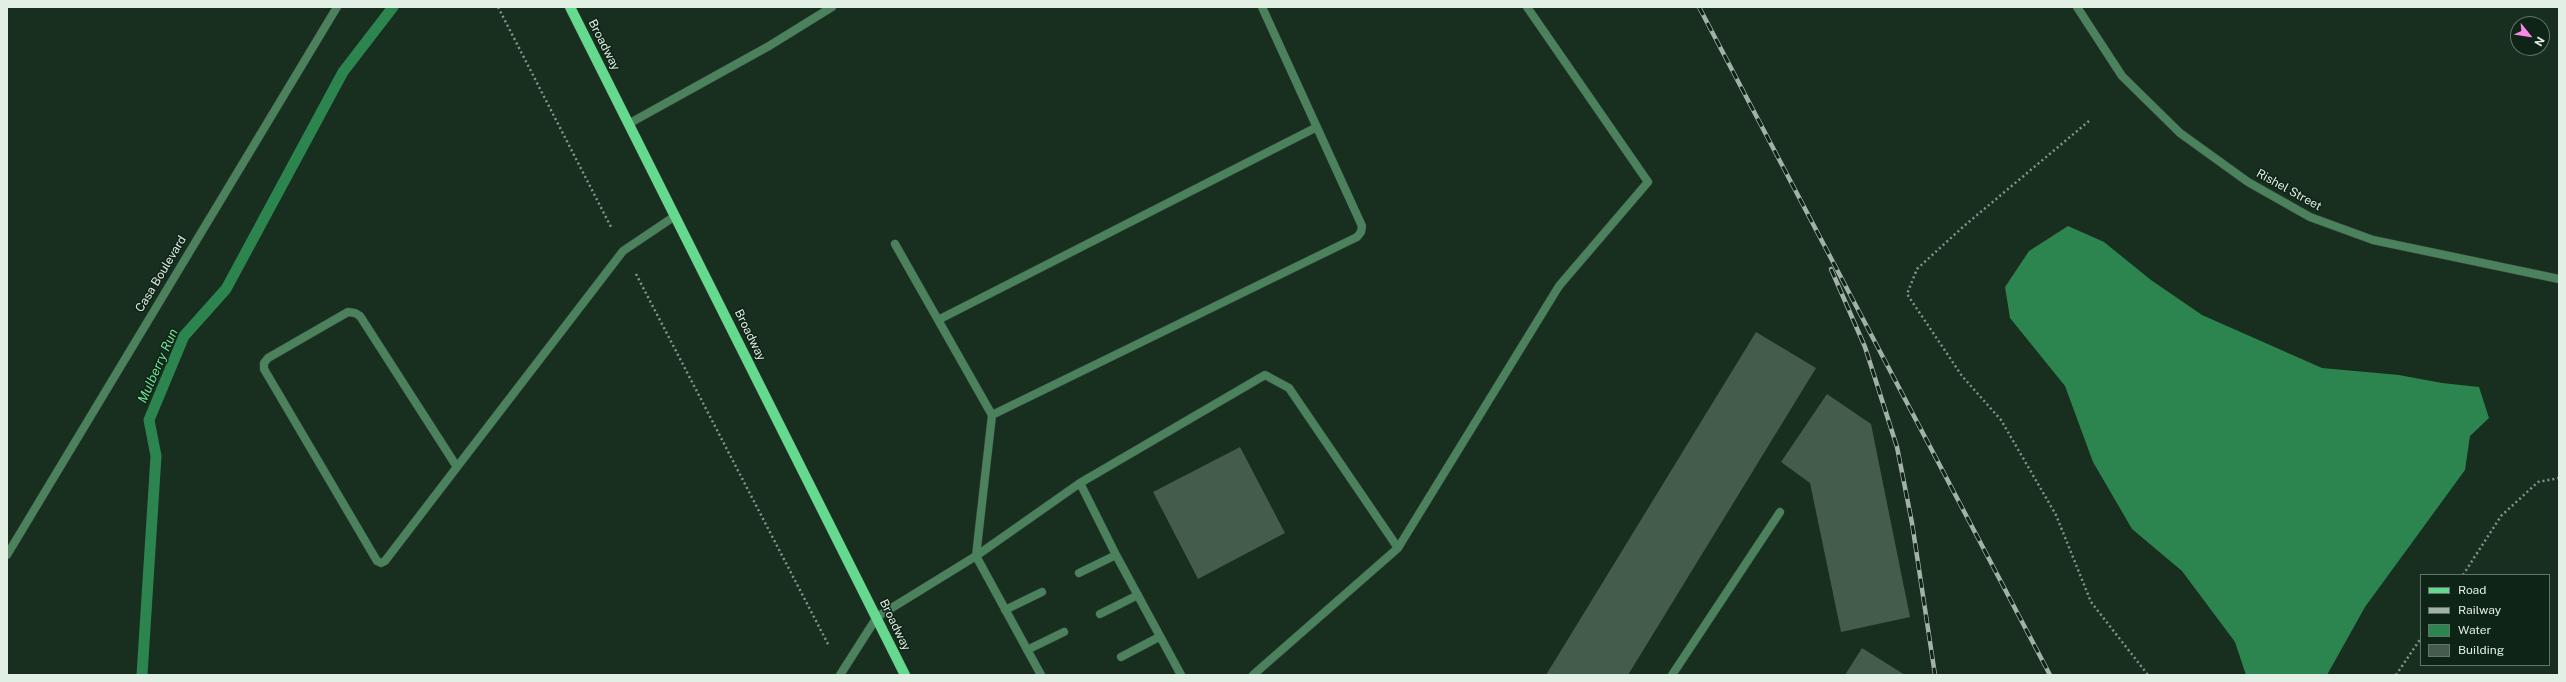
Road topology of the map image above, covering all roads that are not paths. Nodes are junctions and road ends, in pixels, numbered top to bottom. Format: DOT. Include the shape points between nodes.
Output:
graph roads {
  1 [pos="337,7"];
  2 [pos="570,7"];
  3 [pos="832,7"];
  4 [pos="1262,7"];
  5 [pos="1527,7"];
  6 [pos="2077,7"];
  7 [pos="630,123"];
  8 [pos="1317,127"];
  9 [pos="675,216"];
  10 [pos="895,244"];
  11 [pos="2559,279"];
  12 [pos="938,320"];
  13 [pos="992,415"];
  14 [pos="457,467"];
  15 [pos="1080,483"];
  16 [pos="1780,512"];
  17 [pos="1398,548"];
  18 [pos="7,555"];
  19 [pos="1116,555"];
  20 [pos="976,556"];
  21 [pos="1079,573"];
  22 [pos="1042,592"];
  23 [pos="1138,595"];
  24 [pos="1005,610"];
  25 [pos="1100,614"];
  26 [pos="877,617"];
  27 [pos="1064,632"];
  28 [pos="1159,637"];
  29 [pos="1027,650"];
  30 [pos="1121,658"];
  31 [pos="841,673"];
  32 [pos="905,675"];
  33 [pos="1041,675"];
  34 [pos="1181,675"];
  35 [pos="1253,675"];
  36 [pos="1672,675"];
  1 -- 18 [label="street, Casa Boulevard"];
  2 -- 7 [label="main road, Broadway"];
  3 -- 7 [label="street" via="769,46"];
  4 -- 8 [label="street"];
  5 -- 17 [label="street" via="1648,182 1558,286"];
  6 -- 11 [label="street, Rishel Street" via="2122,76 2180,132 2248,182 2310,217 2373,240"];
  7 -- 9 [label="main road, Broadway"];
  8 -- 12 [label="street"];
  8 -- 13 [label="street" via="1362,226 1356,237"];
  9 -- 14 [label="street" via="623,251"];
  9 -- 26 [label="main road, Broadway"];
  10 -- 12 [label="street"];
  12 -- 13 [label="street"];
  13 -- 20 [label="street"];
  14 -- 14 [label="street" via="385,561 376,561 264,369 264,363 268,358 348,312 355,313 360,316"];
  15 -- 17 [label="street" via="1265,375 1290,388"];
  15 -- 19 [label="street"];
  15 -- 20 [label="street"];
  16 -- 36 [label="street"];
  17 -- 35 [label="street"];
  19 -- 21 [label="street"];
  19 -- 23 [label="street"];
  20 -- 24 [label="street"];
  20 -- 26 [label="street"];
  22 -- 24 [label="street"];
  23 -- 25 [label="street"];
  23 -- 28 [label="street"];
  24 -- 29 [label="street"];
  26 -- 31 [label="street"];
  26 -- 32 [label="main road, Broadway"];
  27 -- 29 [label="street"];
  28 -- 30 [label="street"];
  28 -- 34 [label="street"];
  29 -- 33 [label="street"];
}
